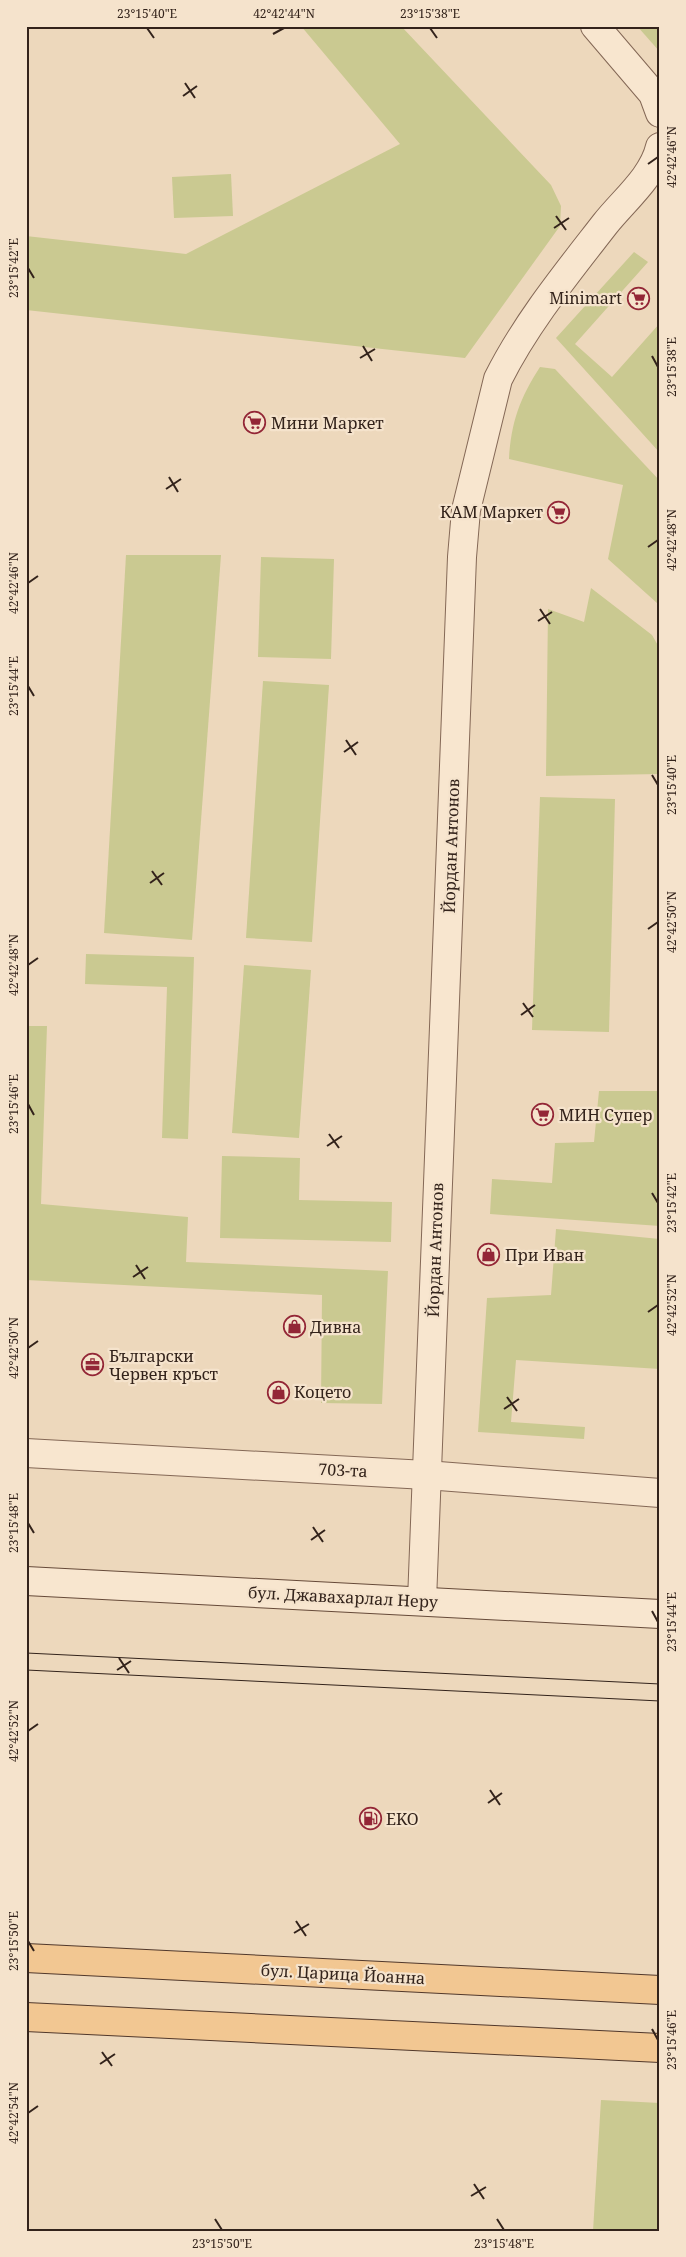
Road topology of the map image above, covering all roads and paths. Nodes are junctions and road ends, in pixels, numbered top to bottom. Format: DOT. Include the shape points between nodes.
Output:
graph roads {
  1 [pos="595,26"];
  2 [pos="660,114"];
  3 [pos="660,147"];
  4 [pos="26,1453"];
  5 [pos="426,1475"];
  6 [pos="660,1493"];
  7 [pos="26,1581"];
  8 [pos="422,1601"];
  9 [pos="660,1614"];
  10 [pos="26,1958"];
  11 [pos="660,1990"];
  12 [pos="26,2017"];
  13 [pos="660,2048"];
  1 -- 2 [label="street" via="653,94"];
  3 -- 5 [label="street, Йордан Антонов" via="654,166 605,224 529,325 504,366 498,378 466,510"];
  4 -- 5 [label="street, 703-та"];
  5 -- 6 [label="street, 703-та"];
  5 -- 8 [label="street, Йордан Антонов"];
  7 -- 8 [label="street, бул. Джавахарлал Неру"];
  8 -- 9 [label="street, бул. Джавахарлал Неру"];
  10 -- 11 [label="main road, бул. Царица Йоанна"];
  12 -- 13 [label="main road"];
}
